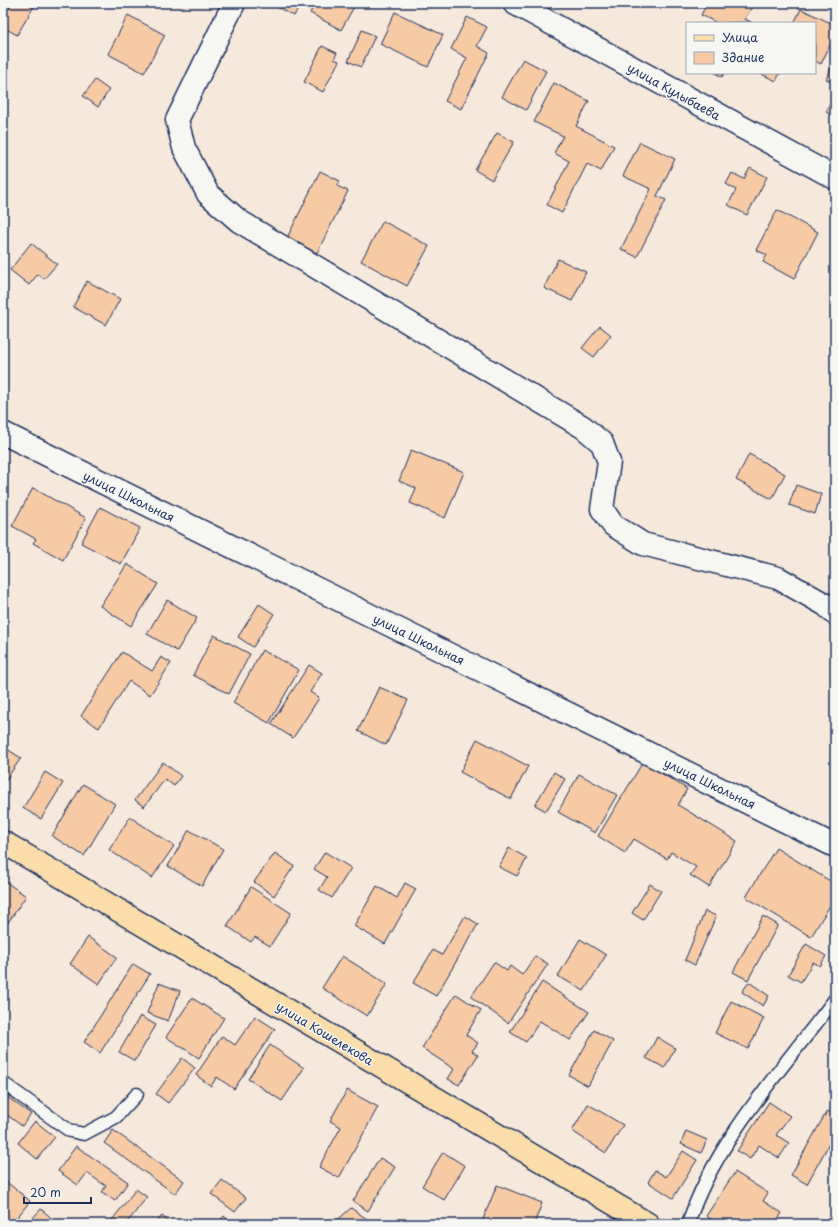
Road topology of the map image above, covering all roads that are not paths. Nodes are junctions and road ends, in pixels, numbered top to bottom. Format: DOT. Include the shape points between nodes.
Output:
graph roads {
  1 [pos="234,3"];
  2 [pos="514,3"];
  3 [pos="835,178"];
  4 [pos="3,433"];
  5 [pos="835,614"];
  6 [pos="3,842"];
  7 [pos="835,846"];
  8 [pos="835,999"];
  9 [pos="3,1083"];
  10 [pos="137,1094"];
  11 [pos="648,1224"];
  12 [pos="688,1224"];
  1 -- 5 [label="street" via="177,120 184,148 208,194 239,221 583,427 602,443 609,462 602,509 613,525 643,544 778,578 826,605"];
  2 -- 3 [label="street, улица Кулыбаева"];
  4 -- 7 [label="street, улица Школьная"];
  6 -- 11 [label="main road, улица Кошелекова"];
  8 -- 12 [label="lane" via="732,1134 694,1206"];
  9 -- 10 [label="lane" via="70,1131 84,1134 116,1116"];
}
